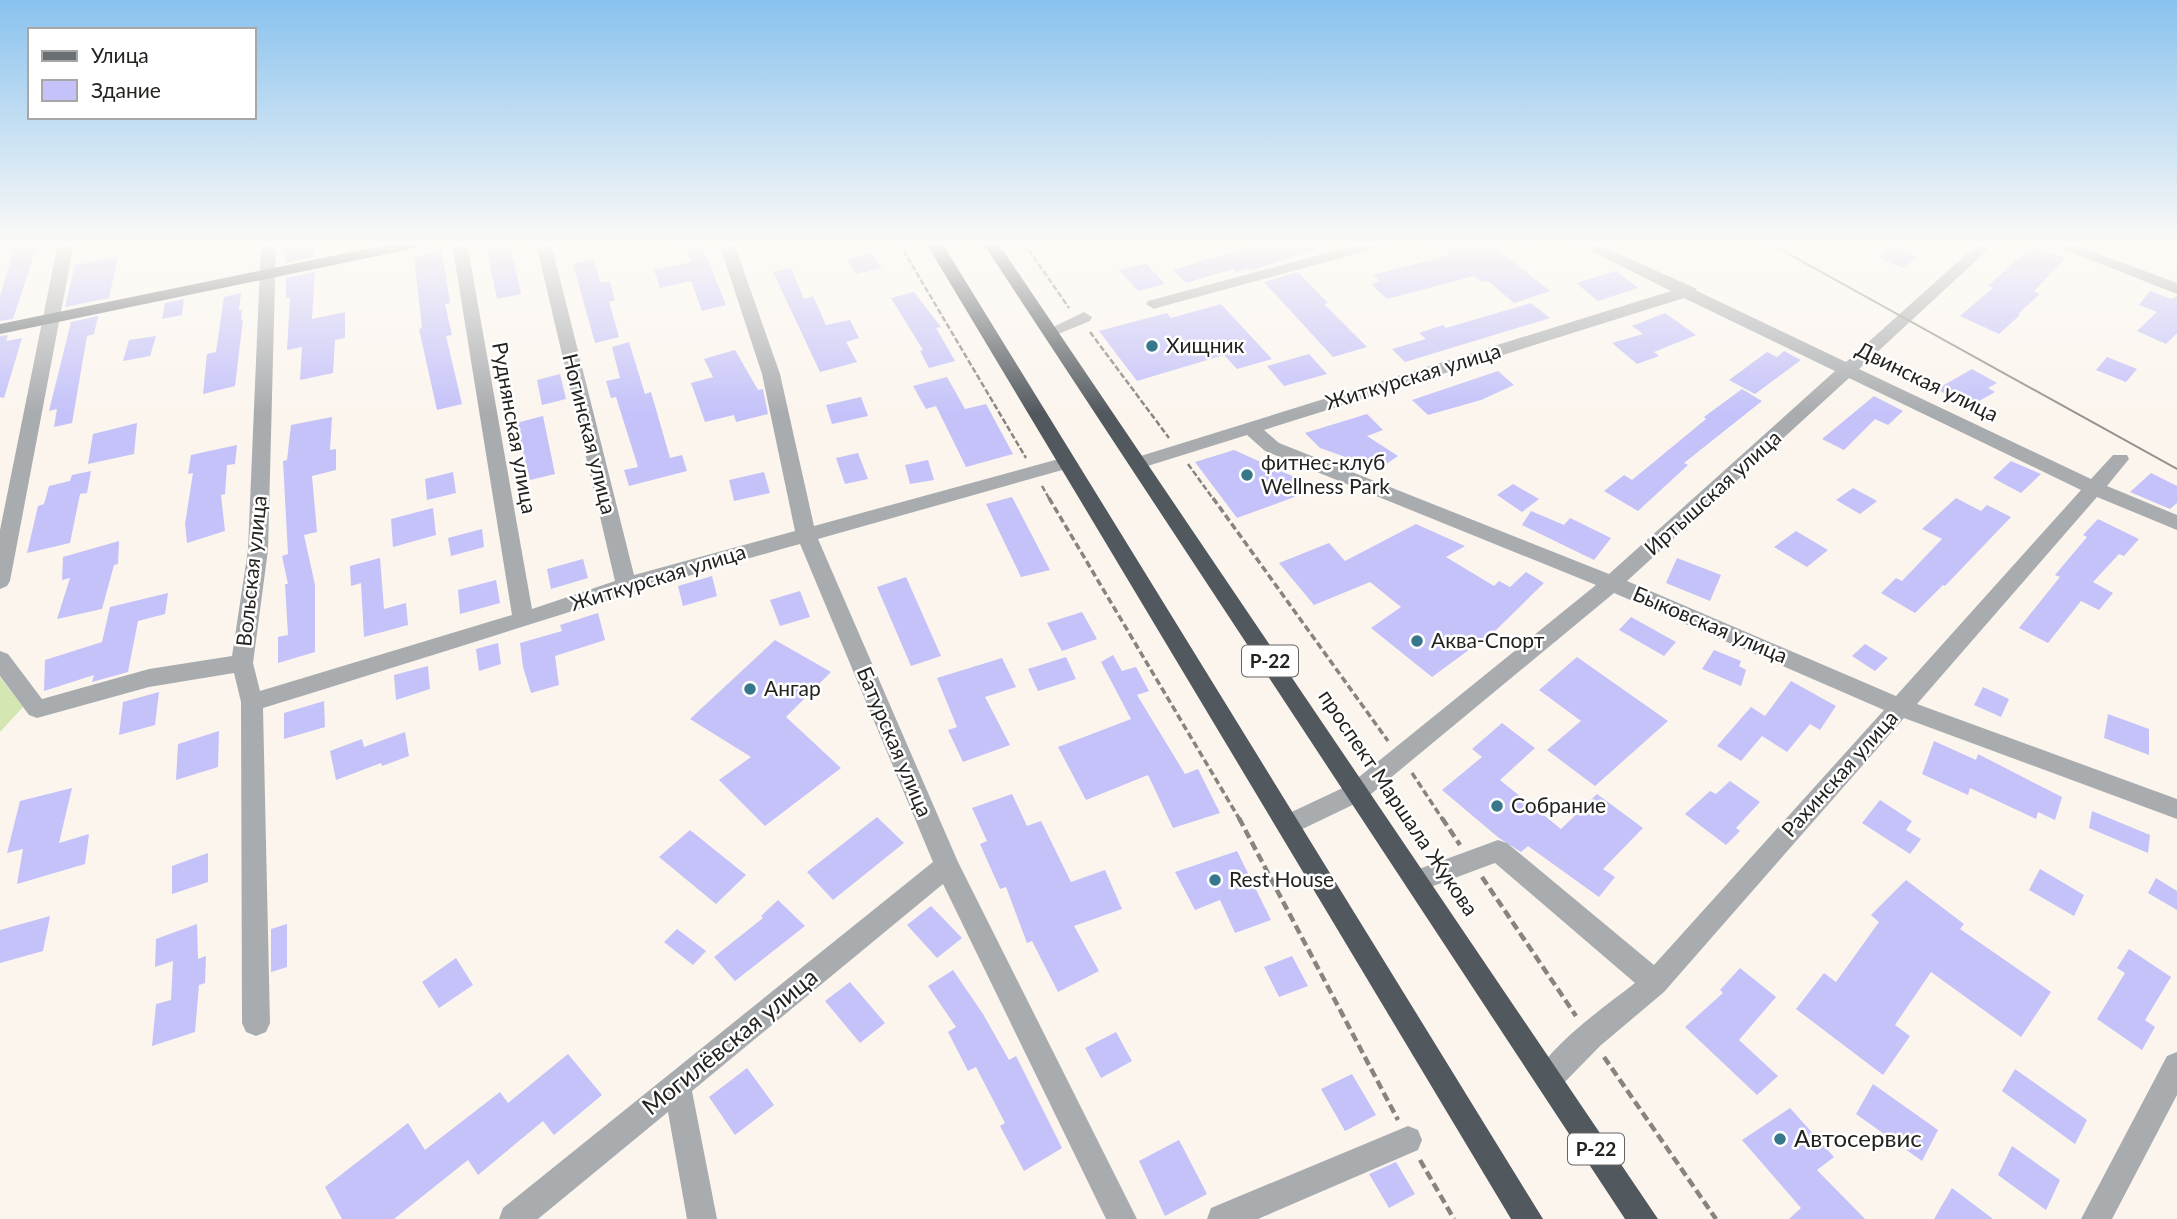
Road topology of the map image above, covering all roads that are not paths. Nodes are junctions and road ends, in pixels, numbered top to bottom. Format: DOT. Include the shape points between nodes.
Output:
graph roads {
  1 [pos="54,300"];
  2 [pos="137,300"];
  3 [pos="266,300"];
  4 [pos="469,300"];
  5 [pos="557,300"];
  6 [pos="746,300"];
  7 [pos="968,300"];
  8 [pos="1029,300"];
  9 [pos="1169,300"];
  10 [pos="1661,300"];
  11 [pos="1707,300"];
  12 [pos="1926,300"];
  13 [pos="1154,304"];
  14 [pos="50,318"];
  15 [pos="1081,318"];
  16 [pos="0,329"];
  17 [pos="1051,332"];
  18 [pos="1851,369"];
  19 [pos="1250,428"];
  20 [pos="2120,459"];
  21 [pos="1066,463"];
  22 [pos="1138,463"];
  23 [pos="2093,488"];
  24 [pos="2177,523"];
  25 [pos="806,534"];
  26 [pos="0,581"];
  27 [pos="1612,583"];
  28 [pos="626,585"];
  29 [pos="523,620"];
  30 [pos="0,660"];
  31 [pos="242,663"];
  32 [pos="252,702"];
  33 [pos="1900,707"];
  34 [pos="1357,792"];
  35 [pos="2177,809"];
  36 [pos="1290,824"];
  37 [pos="947,866"];
  38 [pos="1417,881"];
  39 [pos="1655,983"];
  40 [pos="257,1023"];
  41 [pos="2177,1066"];
  42 [pos="1549,1078"];
  43 [pos="677,1084"];
  44 [pos="1408,1140"];
  45 [pos="514,1219"];
  46 [pos="702,1219"];
  47 [pos="1122,1219"];
  48 [pos="1222,1219"];
  49 [pos="1528,1219"];
  50 [pos="1643,1219"];
  51 [pos="2096,1219"];
  1 -- 14 [label="street"];
  2 -- 14 [label="main road"];
  3 -- 31 [label="street, Вольская улица" via="258,550"];
  4 -- 29 [label="street, Руднянская улица"];
  5 -- 28 [label="street, Ногинская улица"];
  6 -- 25 [label="street, Батурская улица" via="771,374"];
  7 -- 21 [label="highway"];
  8 -- 17 [label="highway, проспект Маршала Жукова / Р-22"];
  9 -- 13 [label="street"];
  10 -- 19 [label="street, Житкурская улица"];
  11 -- 18 [label="street, Двинская улица"];
  12 -- 18 [label="street, Иртышская улица"];
  14 -- 16 [label="main road"];
  14 -- 26 [label="street"];
  15 -- 17 [label="street"];
  17 -- 22 [label="highway, проспект Маршала Жукова / Р-22"];
  18 -- 23 [label="street, Двинская улица"];
  18 -- 27 [label="street, Иртышская улица"];
  19 -- 22 [label="street, Житкурская улица"];
  19 -- 27 [label="street, Быковская улица" via="1272,447"];
  20 -- 23 [label="street, Рахинская улица"];
  21 -- 25 [label="street, Житкурская улица"];
  21 -- 36 [label="highway"];
  22 -- 34 [label="highway, проспект Маршала Жукова / Р-22"];
  23 -- 24 [label="street, Двинская улица"];
  23 -- 33 [label="street, Рахинская улица"];
  25 -- 28 [label="street, Житкурская улица"];
  25 -- 37 [label="street, Батурская улица"];
  27 -- 33 [label="street, Быковская улица"];
  27 -- 34 [label="street, Иртышская улица"];
  28 -- 29 [label="street, Житкурская улица"];
  29 -- 32 [label="street, Житкурская улица"];
  30 -- 31 [label="street" via="37,709 149,678"];
  31 -- 32 [label="street, Вольская улица"];
  32 -- 40 [label="street, Вольская улица"];
  33 -- 35 [label="street, Быковская улица"];
  33 -- 39 [label="street, Рахинская улица"];
  34 -- 36 [label="street, Иртышская улица"];
  34 -- 38 [label="highway, проспект Маршала Жукова / Р-22"];
  36 -- 49 [label="highway"];
  37 -- 43 [label="street, Могилёвская улица"];
  37 -- 47 [label="street, Батурская улица"];
  38 -- 39 [label="street" via="1498,851"];
  38 -- 42 [label="highway, проспект Маршала Жукова / Р-22"];
  39 -- 42 [label="street, Рахинская улица" via="1590,1036"];
  41 -- 51 [label="street"];
  42 -- 50 [label="highway, проспект Маршала Жукова / Р-22"];
  43 -- 45 [label="street, Могилёвская улица"];
  43 -- 46 [label="street"];
  44 -- 48 [label="street"];
}
